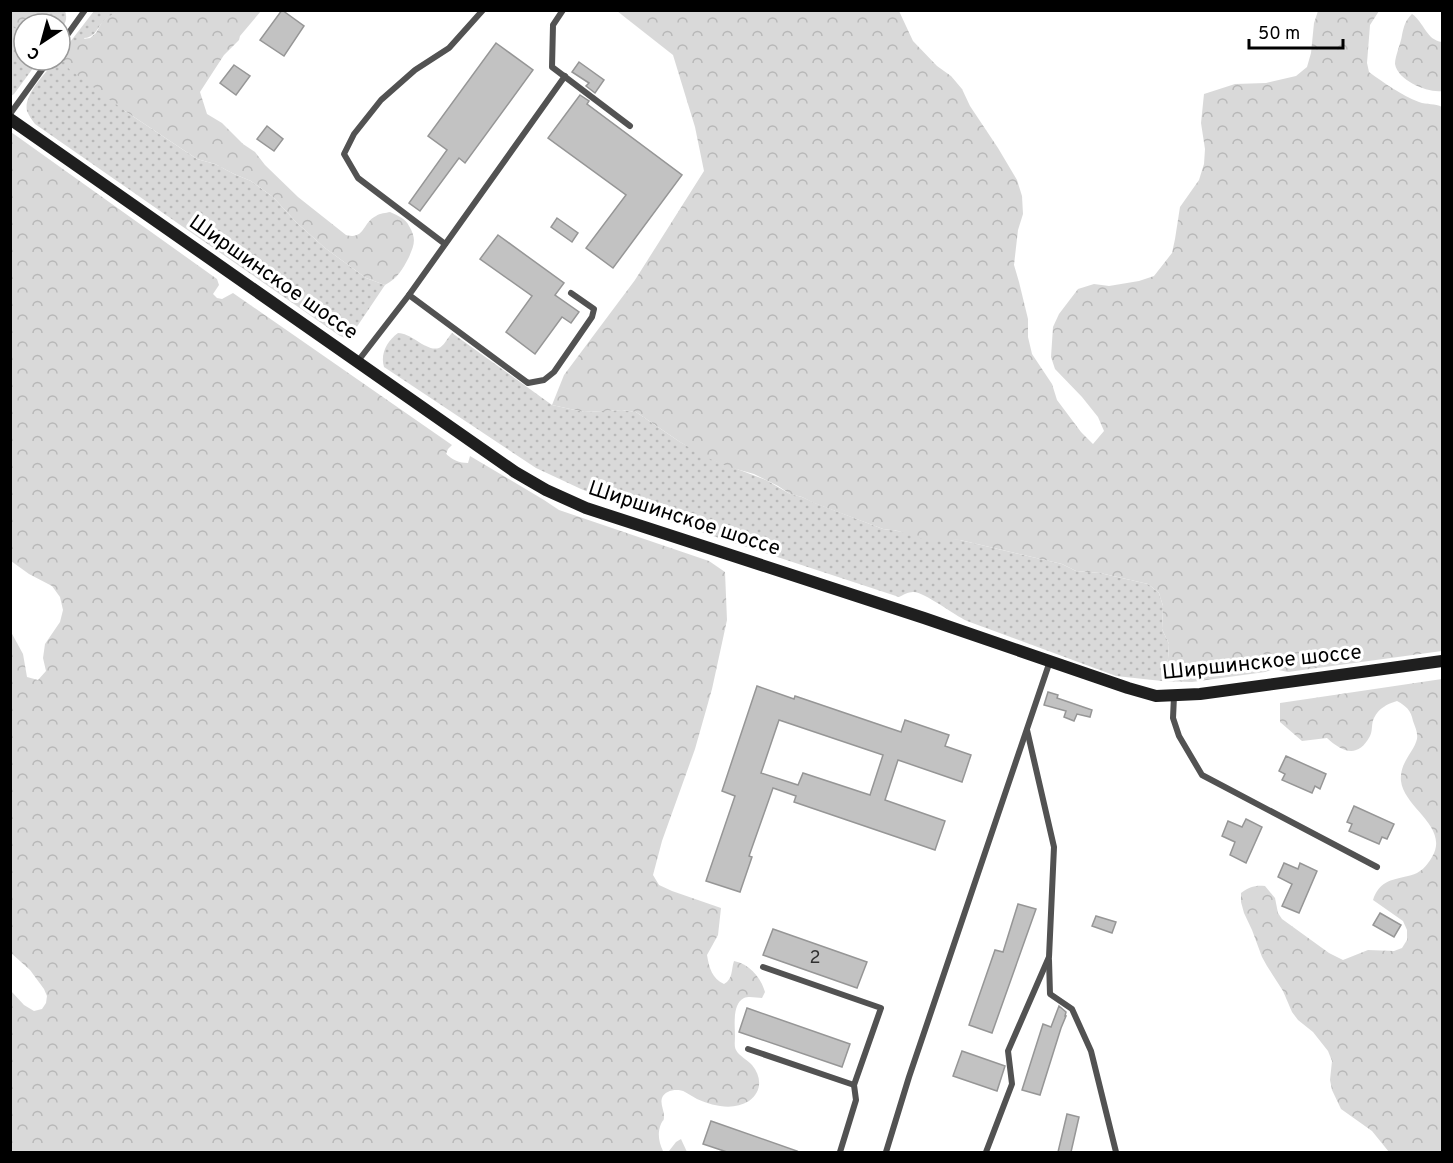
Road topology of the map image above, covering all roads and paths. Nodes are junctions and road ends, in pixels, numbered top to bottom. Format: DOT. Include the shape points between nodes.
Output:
graph roads {
  1 [pos="85,10"];
  2 [pos="483,10"];
  3 [pos="563,10"];
  4 [pos="72,28"];
  5 [pos="40,72"];
  6 [pos="565,76"];
  7 [pos="10,114"];
  8 [pos="10,119"];
  9 [pos="630,126"];
  10 [pos="445,244"];
  11 [pos="571,293"];
  12 [pos="409,295"];
  13 [pos="358,362"];
  14 [pos="1050,661"];
  15 [pos="1443,661"];
  16 [pos="1174,696"];
  17 [pos="1027,730"];
  18 [pos="1377,867"];
  19 [pos="1049,957"];
  20 [pos="763,967"];
  21 [pos="748,1049"];
  22 [pos="854,1085"];
  23 [pos="840,1152"];
  24 [pos="886,1152"];
  25 [pos="986,1152"];
  26 [pos="1116,1152"];
  1 -- 4 [label="lane"];
  2 -- 10 [label="lane" via="449,48 415,69 381,100 354,134 344,154 358,178"];
  3 -- 6 [label="lane" via="553,25 552,68"];
  5 -- 7 [label="lane"];
  6 -- 9 [label="lane"];
  6 -- 10 [label="lane"];
  8 -- 13 [label="main road, Ширшинское шоссе"];
  10 -- 12 [label="lane"];
  11 -- 12 [label="lane" via="594,309 592,317 554,372 544,380 528,383"];
  12 -- 13 [label="lane"];
  13 -- 14 [label="main road, Ширшинское шоссе" via="515,472 586,508"];
  14 -- 16 [label="main road, Ширшинское шоссе" via="1156,696"];
  14 -- 17 [label="lane"];
  15 -- 16 [label="main road, Ширшинское шоссе"];
  16 -- 18 [label="lane" via="1173,718 1179,735 1202,775"];
  17 -- 19 [label="lane" via="1054,847"];
  17 -- 24 [label="lane"];
  19 -- 25 [label="lane" via="1008,1051 1012,1084"];
  19 -- 26 [label="lane" via="1050,994 1072,1009 1090,1051"];
  20 -- 22 [label="lane" via="881,1008"];
  21 -- 22 [label="lane"];
  22 -- 23 [label="lane" via="856,1100"];
}
